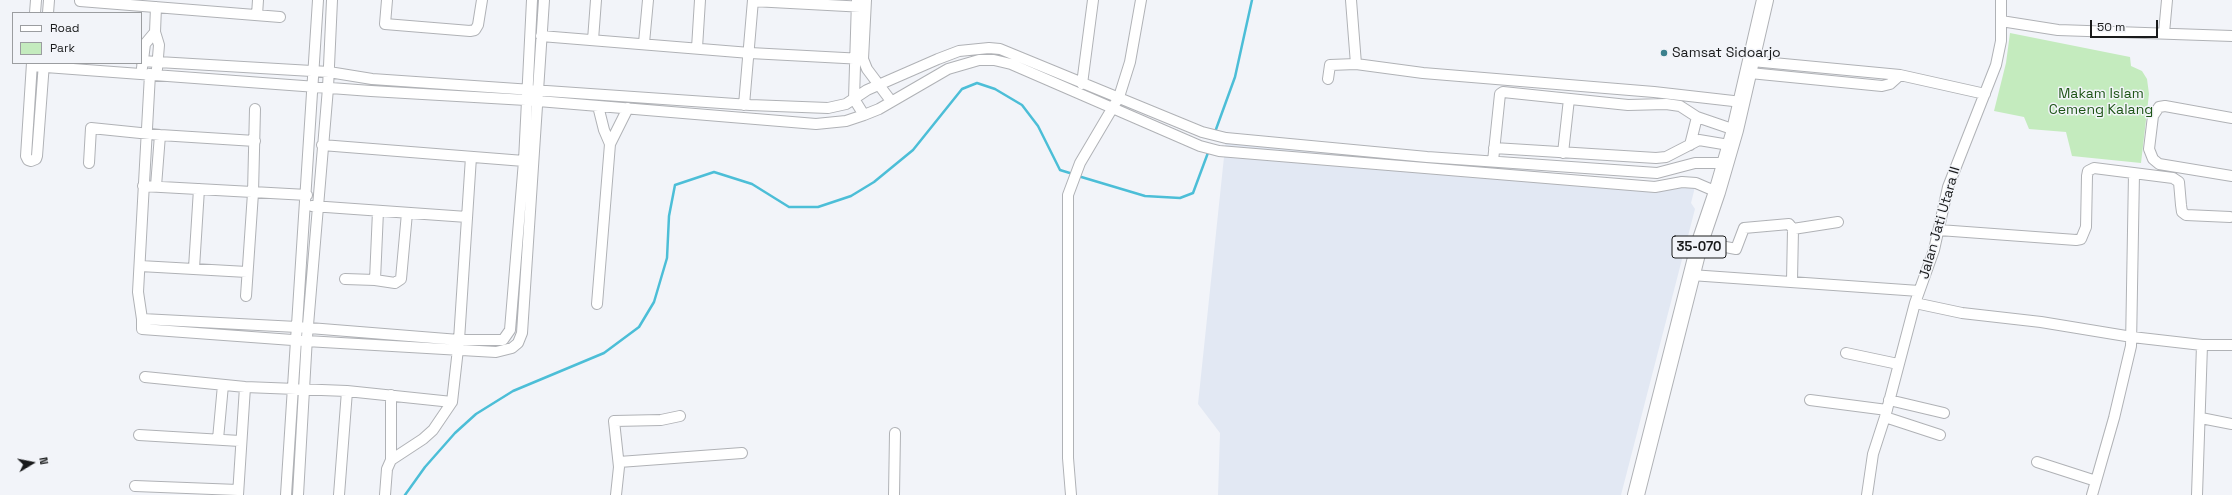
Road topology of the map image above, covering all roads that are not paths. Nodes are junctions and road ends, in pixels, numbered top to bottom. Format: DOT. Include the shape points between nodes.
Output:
graph roads {
  1 [pos="36,0"];
  2 [pos="49,0"];
  3 [pos="258,0"];
  4 [pos="318,0"];
  5 [pos="332,0"];
  6 [pos="387,0"];
  7 [pos="482,0"];
  8 [pos="532,0"];
  9 [pos="544,0"];
  10 [pos="596,0"];
  11 [pos="648,0"];
  12 [pos="700,0"];
  13 [pos="753,0"];
  14 [pos="1093,0"];
  15 [pos="1141,0"];
  16 [pos="1351,0"];
  17 [pos="1765,0"];
  18 [pos="2001,0"];
  19 [pos="2167,0"];
  20 [pos="80,1"];
  21 [pos="102,1"];
  22 [pos="861,3"];
  23 [pos="206,5"];
  24 [pos="156,7"];
  25 [pos="35,12"];
  26 [pos="48,12"];
  27 [pos="257,15"];
  28 [pos="280,17"];
  29 [pos="2001,21"];
  30 [pos="155,32"];
  31 [pos="2164,33"];
  32 [pos="541,36"];
  33 [pos="2232,36"];
  34 [pos="593,40"];
  35 [pos="644,44"];
  36 [pos="697,48"];
  37 [pos="750,53"];
  38 [pos="859,59"];
  39 [pos="142,62"];
  40 [pos="158,62"];
  41 [pos="1356,64"];
  42 [pos="32,65"];
  43 [pos="44,65"];
  44 [pos="1045,67"];
  45 [pos="1751,67"];
  46 [pos="321,72"];
  47 [pos="150,74"];
  48 [pos="1041,77"];
  49 [pos="1328,79"];
  50 [pos="1068,84"];
  51 [pos="1082,84"];
  52 [pos="880,86"];
  53 [pos="320,87"];
  54 [pos="527,89"];
  55 [pos="538,90"];
  56 [pos="1985,94"];
  57 [pos="1119,97"];
  58 [pos="854,99"];
  59 [pos="1569,99"];
  60 [pos="531,101"];
  61 [pos="891,101"];
  62 [pos="1742,102"];
  63 [pos="729,103"];
  64 [pos="747,105"];
  65 [pos="598,106"];
  66 [pos="628,108"];
  67 [pos="1112,108"];
  68 [pos="255,109"];
  69 [pos="864,115"];
  70 [pos="728,117"];
  71 [pos="1697,117"];
  72 [pos="749,118"];
  73 [pos="2232,118"];
  74 [pos="1735,130"];
  75 [pos="147,134"];
  76 [pos="160,135"];
  77 [pos="255,141"];
  78 [pos="1264,142"];
  79 [pos="610,144"];
  80 [pos="322,145"];
  81 [pos="1690,145"];
  82 [pos="1729,145"];
  83 [pos="1494,148"];
  84 [pos="1563,153"];
  85 [pos="1263,156"];
  86 [pos="471,157"];
  87 [pos="1427,157"];
  88 [pos="524,161"];
  89 [pos="1497,161"];
  90 [pos="89,163"];
  91 [pos="1725,163"];
  92 [pos="1426,169"];
  93 [pos="2134,173"];
  94 [pos="1500,175"];
  95 [pos="2232,176"];
  96 [pos="143,186"];
  97 [pos="156,186"];
  98 [pos="199,189"];
  99 [pos="1717,192"];
  100 [pos="253,193"];
  101 [pos="310,204"];
  102 [pos="378,211"];
  103 [pos="407,213"];
  104 [pos="467,217"];
  105 [pos="2230,218"];
  106 [pos="1838,222"];
  107 [pos="1794,229"];
  108 [pos="1939,230"];
  109 [pos="1700,242"];
  110 [pos="140,266"];
  111 [pos="194,268"];
  112 [pos="248,272"];
  113 [pos="1691,275"];
  114 [pos="345,279"];
  115 [pos="374,280"];
  116 [pos="1792,281"];
  117 [pos="1919,291"];
  118 [pos="246,296"];
  119 [pos="1915,303"];
  120 [pos="597,304"];
  121 [pos="302,333"];
  122 [pos="2132,337"];
  123 [pos="458,345"];
  124 [pos="2202,345"];
  125 [pos="2232,345"];
  126 [pos="1846,354"];
  127 [pos="1898,364"];
  128 [pos="145,377"];
  129 [pos="223,385"];
  130 [pos="245,387"];
  131 [pos="294,389"];
  132 [pos="304,389"];
  133 [pos="347,391"];
  134 [pos="391,395"];
  135 [pos="1810,400"];
  136 [pos="452,402"];
  137 [pos="1887,409"];
  138 [pos="1944,413"];
  139 [pos="680,416"];
  140 [pos="2201,418"];
  141 [pos="2232,424"];
  142 [pos="895,433"];
  143 [pos="139,435"];
  144 [pos="1940,435"];
  145 [pos="218,439"];
  146 [pos="240,441"];
  147 [pos="742,453"];
  148 [pos="391,460"];
  149 [pos="619,462"];
  150 [pos="2038,462"];
  151 [pos="2096,481"];
  152 [pos="135,486"];
  153 [pos="238,492"];
  154 [pos="286,495"];
  155 [pos="298,495"];
  156 [pos="339,495"];
  157 [pos="385,495"];
  158 [pos="616,495"];
  159 [pos="894,495"];
  160 [pos="1071,495"];
  161 [pos="1636,495"];
  162 [pos="1867,495"];
  163 [pos="2092,495"];
  164 [pos="2197,495"];
  1 -- 25 [label="street"];
  2 -- 26 [label="street"];
  3 -- 27 [label="street"];
  4 -- 46 [label="street"];
  5 -- 46 [label="street"];
  6 -- 7 [label="street" via="385,24 470,31 475,30 478,25"];
  8 -- 54 [label="street"];
  9 -- 32 [label="street"];
  10 -- 34 [label="street"];
  11 -- 35 [label="street"];
  12 -- 36 [label="street"];
  13 -- 22 [label="street"];
  13 -- 37 [label="street"];
  14 -- 51 [label="street"];
  15 -- 57 [label="street" via="1130,62"];
  16 -- 41 [label="street"];
  17 -- 45 [label="main road, 35-070"];
  18 -- 29 [label="street, Jalan Jati Utara II"];
  19 -- 31 [label="street"];
  20 -- 21 [label="street"];
  21 -- 24 [label="street"];
  22 -- 38 [label="street"];
  23 -- 24 [label="street"];
  23 -- 27 [label="street"];
  24 -- 30 [label="street"];
  27 -- 28 [label="street"];
  29 -- 31 [label="street" via="2053,30"];
  29 -- 56 [label="street, Jalan Jati Utara II" via="2001,41 1996,65"];
  30 -- 39 [label="street" via="146,44"];
  30 -- 40 [label="street" via="159,45"];
  31 -- 33 [label="street"];
  32 -- 34 [label="street"];
  32 -- 55 [label="street"];
  34 -- 35 [label="street"];
  35 -- 36 [label="street"];
  36 -- 37 [label="street"];
  37 -- 38 [label="street"];
  37 -- 64 [label="street"];
  38 -- 52 [label="street"];
  38 -- 58 [label="street"];
  39 -- 40 [label="street"];
  39 -- 47 [label="street"];
  40 -- 46 [label="street"];
  40 -- 47 [label="street"];
  41 -- 49 [label="street" via="1330,65"];
  41 -- 62 [label="street" via="1423,73"];
  42 -- 43 [label="street"];
  42 -- 43 [label="street" via="26,156 28,160 36,159 37,156"];
  43 -- 47 [label="street"];
  44 -- 48 [label="street"];
  44 -- 50 [label="street"];
  44 -- 52 [label="street" via="1000,49 976,49 959,51 938,59"];
  45 -- 56 [label="street" via="1900,75"];
  45 -- 62 [label="main road, 35-070"];
  46 -- 53 [label="street"];
  46 -- 53 [label="street"];
  46 -- 54 [label="street" via="372,79"];
  47 -- 53 [label="street"];
  47 -- 75 [label="street"];
  48 -- 50 [label="street"];
  48 -- 61 [label="street" via="1011,64 979,60 948,69"];
  50 -- 51 [label="street"];
  50 -- 67 [label="street"];
  51 -- 57 [label="street"];
  52 -- 58 [label="street"];
  52 -- 61 [label="street"];
  53 -- 60 [label="street"];
  53 -- 80 [label="street"];
  53 -- 101 [label="street"];
  54 -- 55 [label="street"];
  54 -- 60 [label="street"];
  55 -- 60 [label="street"];
  55 -- 63 [label="street"];
  56 -- 108 [label="street, Jalan Jati Utara II" via="1948,187"];
  57 -- 67 [label="street"];
  57 -- 78 [label="street" via="1202,132 1226,138"];
  58 -- 64 [label="street" via="828,108"];
  58 -- 69 [label="street"];
  59 -- 71 [label="street" via="1628,105 1666,104 1680,106"];
  59 -- 83 [label="street" via="1508,92 1500,94"];
  59 -- 84 [label="street"];
  60 -- 65 [label="street"];
  60 -- 88 [label="street"];
  60 -- 123 [label="street" via="522,333 518,343 512,348 496,352"];
  61 -- 69 [label="street"];
  62 -- 74 [label="main road, 35-070"];
  63 -- 64 [label="street"];
  63 -- 70 [label="street"];
  64 -- 72 [label="street"];
  65 -- 66 [label="street"];
  65 -- 79 [label="street"];
  66 -- 70 [label="street"];
  66 -- 79 [label="street"];
  67 -- 85 [label="street" via="1200,146"];
  67 -- 160 [label="street" via="1069,187 1068,458"];
  68 -- 77 [label="street"];
  69 -- 72 [label="street" via="846,121 816,124"];
  70 -- 72 [label="street"];
  71 -- 74 [label="street"];
  71 -- 81 [label="street"];
  73 -- 95 [label="street" via="2159,107 2153,116 2149,149 2153,160 2159,164"];
  74 -- 82 [label="main road, 35-070"];
  75 -- 76 [label="street"];
  75 -- 90 [label="street" via="91,128"];
  75 -- 96 [label="street"];
  76 -- 77 [label="street"];
  76 -- 97 [label="street"];
  77 -- 100 [label="street"];
  78 -- 85 [label="street"];
  78 -- 87 [label="street"];
  79 -- 120 [label="street"];
  80 -- 86 [label="street"];
  80 -- 101 [label="street"];
  81 -- 82 [label="street" via="1702,140"];
  81 -- 84 [label="street" via="1666,157 1656,158"];
  82 -- 91 [label="main road, 35-070"];
  83 -- 84 [label="street"];
  83 -- 89 [label="street"];
  85 -- 92 [label="street"];
  86 -- 88 [label="street"];
  86 -- 104 [label="street"];
  87 -- 89 [label="street"];
  87 -- 92 [label="street"];
  88 -- 123 [label="street" via="510,330 503,340"];
  89 -- 91 [label="street" via="1657,173 1695,163"];
  89 -- 94 [label="street"];
  91 -- 99 [label="main road, 35-070"];
  92 -- 94 [label="street"];
  93 -- 105 [label="street" via="2177,180 2182,212 2186,215"];
  93 -- 108 [label="street" via="2091,169 2087,176 2084,235 2076,240"];
  93 -- 122 [label="street"];
  94 -- 99 [label="street" via="1655,187 1682,182 1696,183"];
  96 -- 97 [label="street"];
  96 -- 110 [label="street"];
  97 -- 98 [label="street"];
  98 -- 100 [label="street"];
  98 -- 111 [label="street"];
  99 -- 109 [label="main road, 35-070"];
  100 -- 101 [label="street"];
  100 -- 112 [label="street"];
  101 -- 102 [label="street"];
  101 -- 121 [label="street"];
  102 -- 103 [label="street"];
  102 -- 115 [label="street"];
  103 -- 104 [label="street"];
  103 -- 115 [label="street" via="401,279 395,283"];
  104 -- 123 [label="street"];
  106 -- 107 [label="street"];
  107 -- 109 [label="street" via="1789,224 1747,226 1742,230 1736,249"];
  107 -- 116 [label="street"];
  108 -- 117 [label="street, Jalan Jati Utara II" via="1930,266"];
  109 -- 113 [label="main road, 35-070"];
  110 -- 111 [label="street"];
  110 -- 121 [label="street" via="138,292 142,319"];
  111 -- 112 [label="street"];
  112 -- 118 [label="street"];
  113 -- 116 [label="street"];
  113 -- 161 [label="main road, 35-070"];
  114 -- 115 [label="street"];
  116 -- 117 [label="street"];
  117 -- 119 [label="street, Jalan Jati Utara II"];
  119 -- 122 [label="street" via="1962,313"];
  119 -- 127 [label="street, Jalan Jati Utara II"];
  121 -- 123 [label="street"];
  121 -- 131 [label="street"];
  121 -- 132 [label="street"];
  122 -- 124 [label="street"];
  122 -- 151 [label="street" via="2129,361"];
  123 -- 136 [label="street"];
  124 -- 125 [label="street"];
  124 -- 140 [label="street"];
  126 -- 127 [label="street"];
  127 -- 137 [label="street, Jalan Jati Utara II"];
  128 -- 129 [label="street"];
  129 -- 130 [label="street"];
  129 -- 145 [label="street"];
  130 -- 131 [label="street"];
  130 -- 146 [label="street"];
  131 -- 132 [label="street"];
  131 -- 154 [label="street"];
  132 -- 133 [label="street"];
  132 -- 155 [label="street"];
  133 -- 134 [label="street"];
  133 -- 156 [label="street"];
  134 -- 136 [label="street"];
  134 -- 148 [label="street"];
  135 -- 137 [label="street"];
  136 -- 148 [label="street" via="433,430"];
  137 -- 138 [label="street"];
  137 -- 144 [label="street"];
  137 -- 162 [label="street, Jalan Jati Utara II" via="1873,454"];
  139 -- 149 [label="street" via="661,420 614,421"];
  140 -- 141 [label="street"];
  140 -- 164 [label="street"];
  142 -- 159 [label="street"];
  143 -- 145 [label="street"];
  145 -- 146 [label="street"];
  146 -- 153 [label="street"];
  147 -- 149 [label="street"];
  148 -- 157 [label="street" via="387,469"];
  149 -- 158 [label="street"];
  150 -- 151 [label="street"];
  151 -- 163 [label="street"];
  152 -- 153 [label="street"];
}
